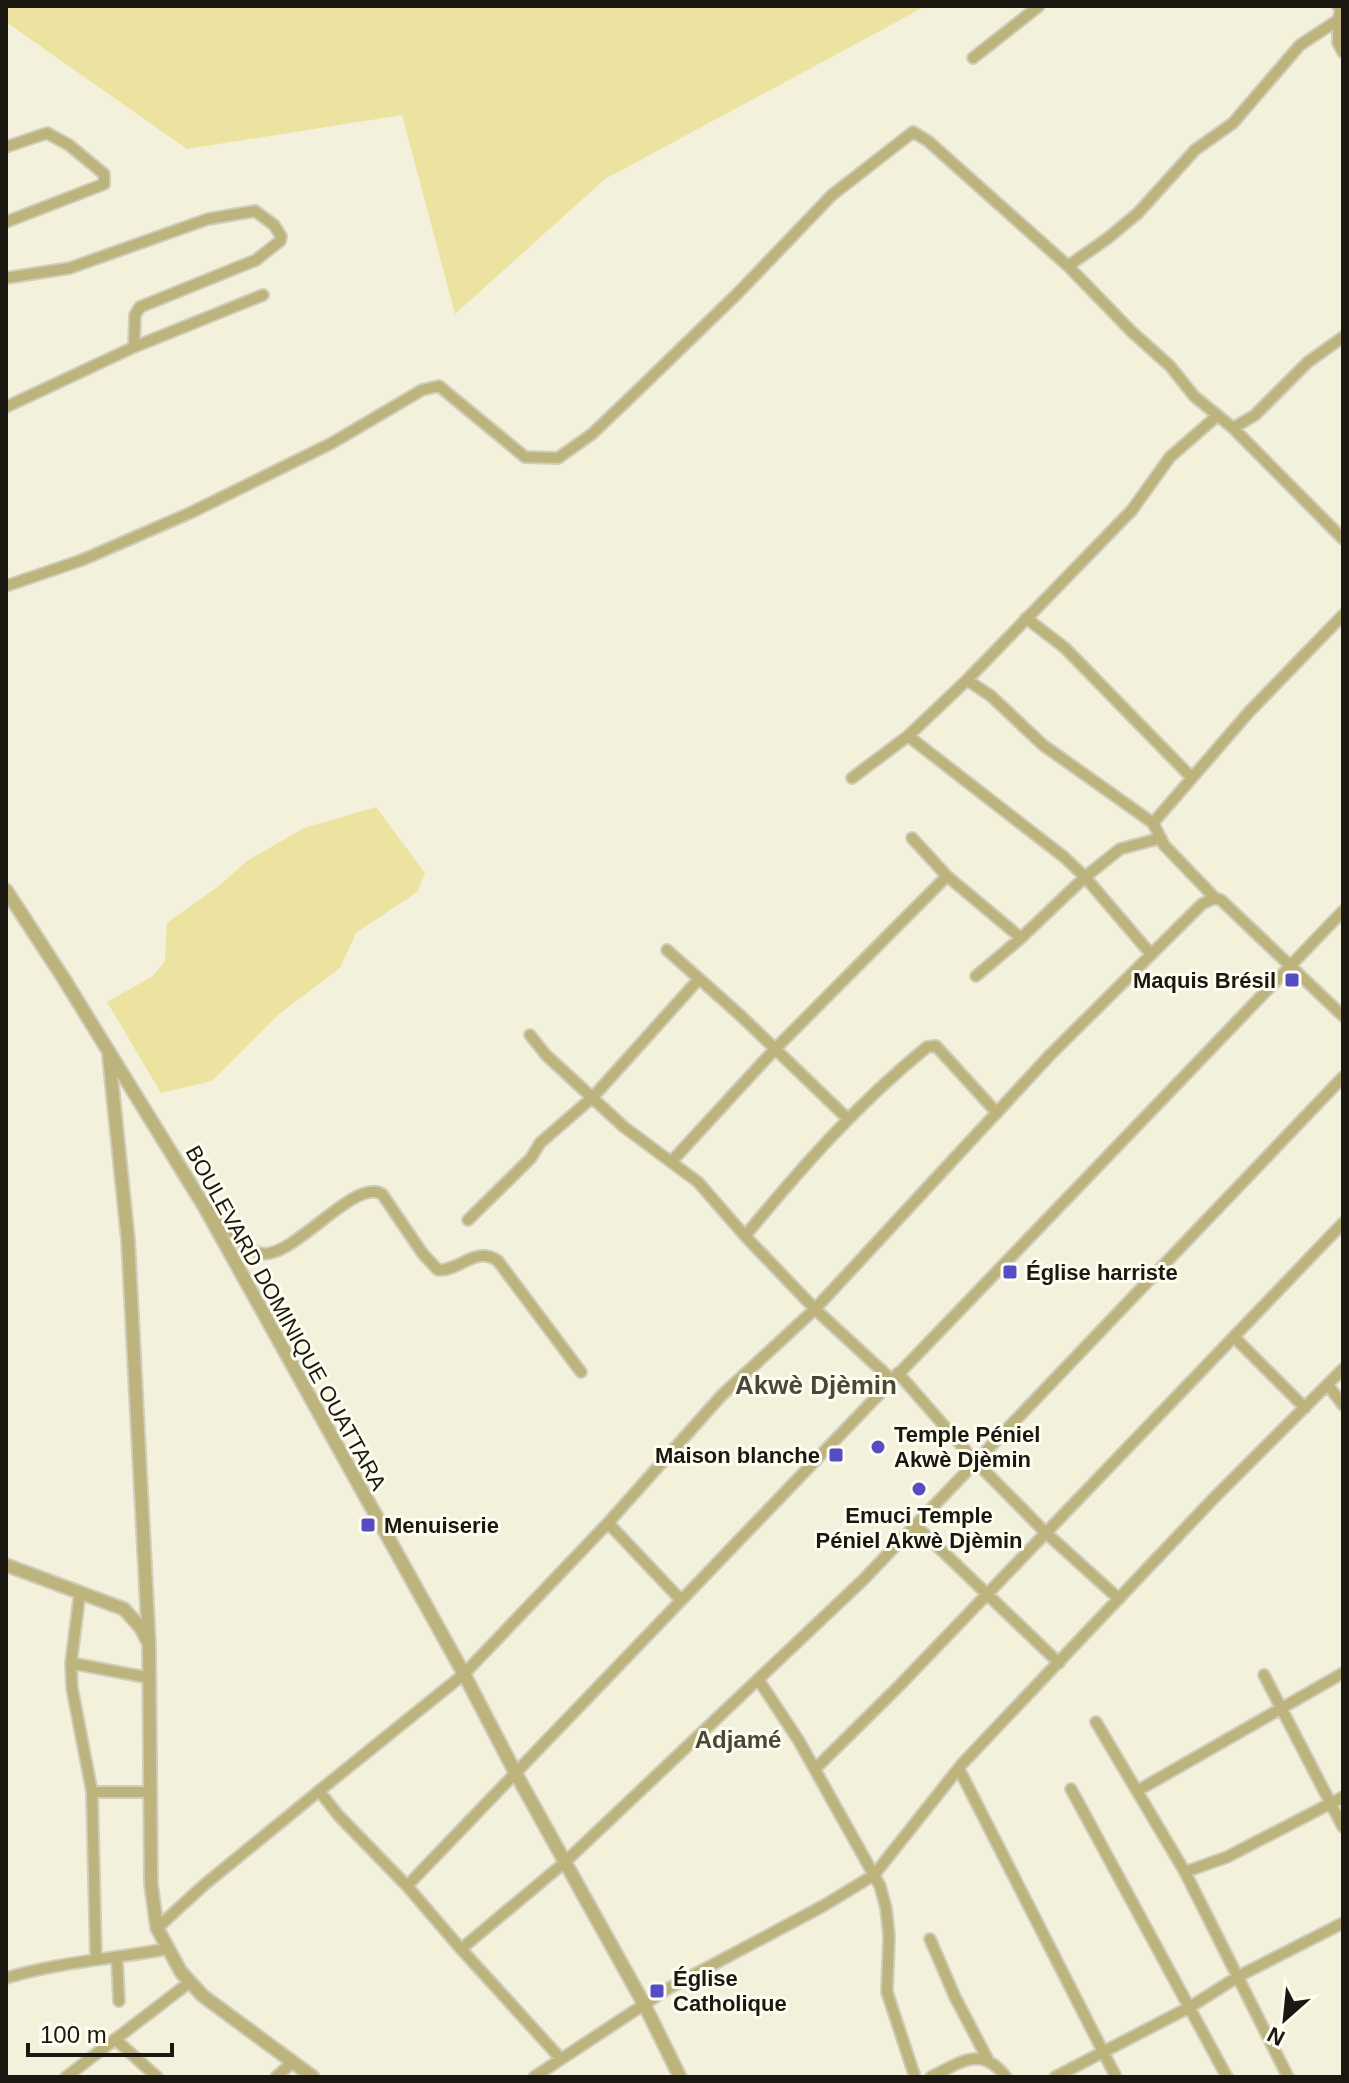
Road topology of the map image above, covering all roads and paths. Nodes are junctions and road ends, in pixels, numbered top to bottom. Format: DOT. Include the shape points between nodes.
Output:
graph roads {
  1 [pos="1039,6"];
  2 [pos="1338,6"];
  3 [pos="1338,20"];
  4 [pos="1343,52"];
  5 [pos="973,58"];
  6 [pos="6,147"];
  7 [pos="6,222"];
  8 [pos="1068,266"];
  9 [pos="6,278"];
  10 [pos="263,295"];
  11 [pos="1343,337"];
  12 [pos="134,347"];
  13 [pos="6,407"];
  14 [pos="1217,416"];
  15 [pos="1233,428"];
  16 [pos="1343,539"];
  17 [pos="6,586"];
  18 [pos="1343,615"];
  19 [pos="1026,618"];
  20 [pos="967,680"];
  21 [pos="908,736"];
  22 [pos="852,778"];
  23 [pos="1192,778"];
  24 [pos="1153,823"];
  25 [pos="912,838"];
  26 [pos="1161,838"];
  27 [pos="947,876"];
  28 [pos="1085,877"];
  29 [pos="6,890"];
  30 [pos="1215,898"];
  31 [pos="1343,911"];
  32 [pos="1021,938"];
  33 [pos="667,950"];
  34 [pos="1150,953"];
  35 [pos="1291,967"];
  36 [pos="976,976"];
  37 [pos="698,980"];
  38 [pos="1343,1016"];
  39 [pos="530,1035"];
  40 [pos="775,1049"];
  41 [pos="109,1053"];
  42 [pos="1343,1077"];
  43 [pos="593,1097"];
  44 [pos="997,1113"];
  45 [pos="848,1119"];
  46 [pos="672,1161"];
  47 [pos="204,1206"];
  48 [pos="468,1220"];
  49 [pos="1343,1223"];
  50 [pos="745,1236"];
  51 [pos="815,1309"];
  52 [pos="1235,1338"];
  53 [pos="1343,1369"];
  54 [pos="581,1372"];
  55 [pos="895,1377"];
  56 [pos="1328,1385"];
  57 [pos="1343,1405"];
  58 [pos="1305,1408"];
  59 [pos="975,1461"];
  60 [pos="608,1523"];
  61 [pos="915,1525"];
  62 [pos="1045,1532"];
  63 [pos="6,1565"];
  64 [pos="80,1592"];
  65 [pos="986,1595"];
  66 [pos="1119,1599"];
  67 [pos="681,1600"];
  68 [pos="149,1645"];
  69 [pos="71,1663"];
  70 [pos="1059,1663"];
  71 [pos="1343,1673"];
  72 [pos="464,1674"];
  73 [pos="1264,1675"];
  74 [pos="150,1678"];
  75 [pos="758,1679"];
  76 [pos="1281,1707"];
  77 [pos="1096,1722"];
  78 [pos="815,1769"];
  79 [pos="959,1769"];
  80 [pos="516,1774"];
  81 [pos="1071,1789"];
  82 [pos="319,1791"];
  83 [pos="1137,1791"];
  84 [pos="92,1792"];
  85 [pos="150,1792"];
  86 [pos="1343,1797"];
  87 [pos="1331,1802"];
  88 [pos="1343,1827"];
  89 [pos="564,1863"];
  90 [pos="1185,1872"];
  91 [pos="874,1875"];
  92 [pos="407,1886"];
  93 [pos="1343,1923"];
  94 [pos="157,1928"];
  95 [pos="930,1939"];
  96 [pos="166,1949"];
  97 [pos="461,1949"];
  98 [pos="117,1958"];
  99 [pos="96,1960"];
  100 [pos="1239,1976"];
  101 [pos="6,1978"];
  102 [pos="190,1982"];
  103 [pos="119,2001"];
  104 [pos="644,2004"];
  105 [pos="1190,2007"];
  106 [pos="115,2039"];
  107 [pos="1103,2053"];
  108 [pos="561,2059"];
  109 [pos="988,2060"];
  110 [pos="293,2062"];
  111 [pos="66,2077"];
  112 [pos="157,2077"];
  113 [pos="276,2077"];
  114 [pos="313,2077"];
  115 [pos="534,2077"];
  116 [pos="680,2077"];
  117 [pos="915,2077"];
  118 [pos="931,2077"];
  119 [pos="1006,2077"];
  120 [pos="1055,2077"];
  121 [pos="1116,2077"];
  122 [pos="1227,2077"];
  123 [pos="1288,2077"];
  1 -- 5 [label="street"];
  2 -- 3 [label="street"];
  3 -- 4 [label="street"];
  3 -- 8 [label="street" via="1300,45 1233,123 1195,150 1138,213"];
  6 -- 7 [label="street" via="47,133 104,174 104,184"];
  8 -- 14 [label="street"];
  8 -- 17 [label="street" via="913,132 832,195 637,391 558,458 525,457 439,386 422,390 332,443 204,506 82,560"];
  9 -- 12 [label="street" via="70,268 208,219 255,211 274,225 280,241 256,260 140,307"];
  10 -- 12 [label="street"];
  11 -- 15 [label="street" via="1308,362 1255,415"];
  12 -- 13 [label="street"];
  14 -- 15 [label="street"];
  14 -- 19 [label="street" via="1170,457 1132,510"];
  15 -- 16 [label="street"];
  18 -- 23 [label="street"];
  19 -- 20 [label="street"];
  19 -- 23 [label="street" via="1065,648"];
  20 -- 21 [label="street"];
  20 -- 24 [label="street" via="1043,745"];
  21 -- 22 [label="street"];
  21 -- 28 [label="street"];
  23 -- 24 [label="street"];
  24 -- 26 [label="street"];
  25 -- 27 [label="street"];
  26 -- 28 [label="street" via="1120,849"];
  26 -- 30 [label="street"];
  27 -- 32 [label="street"];
  27 -- 40 [label="street"];
  28 -- 32 [label="street"];
  28 -- 34 [label="street"];
  29 -- 41 [label="street, BOULEVARD DOMINIQUE OUATTARA"];
  30 -- 34 [label="street"];
  30 -- 35 [label="street"];
  31 -- 35 [label="street"];
  32 -- 36 [label="street"];
  33 -- 37 [label="street"];
  34 -- 44 [label="street"];
  35 -- 38 [label="street"];
  35 -- 55 [label="street"];
  37 -- 40 [label="street"];
  37 -- 43 [label="street"];
  39 -- 43 [label="street"];
  40 -- 45 [label="street"];
  40 -- 46 [label="street"];
  41 -- 47 [label="street, BOULEVARD DOMINIQUE OUATTARA"];
  41 -- 68 [label="street" via="128,1240"];
  42 -- 59 [label="street"];
  43 -- 46 [label="street"];
  43 -- 48 [label="street" via="540,1143"];
  44 -- 45 [label="street" via="936,1046 927,1047"];
  44 -- 51 [label="street"];
  45 -- 50 [label="street"];
  46 -- 50 [label="street"];
  47 -- 54 [label="street" via="249,1249 276,1253 337,1209 376,1190 438,1270 480,1254 498,1261"];
  47 -- 72 [label="street, BOULEVARD DOMINIQUE OUATTARA"];
  49 -- 52 [label="street"];
  50 -- 51 [label="street"];
  51 -- 55 [label="street"];
  51 -- 60 [label="street" via="722,1395"];
  52 -- 58 [label="street"];
  52 -- 62 [label="street"];
  53 -- 56 [label="street"];
  55 -- 59 [label="street"];
  55 -- 67 [label="street"];
  56 -- 57 [label="street"];
  56 -- 58 [label="street"];
  58 -- 66 [label="street"];
  59 -- 61 [label="street"];
  59 -- 62 [label="street"];
  60 -- 67 [label="street"];
  60 -- 72 [label="street"];
  61 -- 65 [label="street"];
  61 -- 75 [label="street"];
  62 -- 65 [label="street"];
  62 -- 66 [label="street"];
  63 -- 64 [label="street"];
  64 -- 68 [label="street" via="124,1609"];
  64 -- 69 [label="street"];
  65 -- 70 [label="street"];
  65 -- 78 [label="street"];
  66 -- 70 [label="street"];
  67 -- 80 [label="street"];
  68 -- 74 [label="street"];
  69 -- 74 [label="street"];
  69 -- 84 [label="street"];
  70 -- 79 [label="street"];
  71 -- 76 [label="street"];
  72 -- 80 [label="street, BOULEVARD DOMINIQUE OUATTARA"];
  72 -- 82 [label="street"];
  73 -- 76 [label="street"];
  74 -- 85 [label="street"];
  75 -- 78 [label="street"];
  75 -- 89 [label="street"];
  76 -- 83 [label="street"];
  76 -- 87 [label="street"];
  77 -- 83 [label="street"];
  78 -- 91 [label="street"];
  79 -- 91 [label="street"];
  79 -- 107 [label="street"];
  80 -- 89 [label="street, BOULEVARD DOMINIQUE OUATTARA"];
  80 -- 92 [label="street"];
  81 -- 105 [label="street"];
  82 -- 92 [label="street"];
  82 -- 94 [label="street"];
  83 -- 90 [label="street"];
  84 -- 85 [label="street"];
  84 -- 99 [label="street"];
  85 -- 94 [label="street"];
  86 -- 87 [label="street"];
  87 -- 88 [label="street"];
  87 -- 90 [label="street" via="1227,1857"];
  89 -- 97 [label="street"];
  89 -- 104 [label="street, BOULEVARD DOMINIQUE OUATTARA"];
  90 -- 100 [label="street"];
  91 -- 104 [label="street"];
  91 -- 117 [label="street" via="886,1908 887,1992"];
  92 -- 97 [label="street"];
  93 -- 100 [label="street"];
  94 -- 96 [label="street"];
  95 -- 109 [label="street"];
  96 -- 98 [label="street"];
  96 -- 102 [label="street"];
  97 -- 108 [label="street"];
  98 -- 99 [label="street"];
  98 -- 103 [label="street"];
  99 -- 101 [label="street"];
  100 -- 105 [label="street"];
  100 -- 123 [label="street"];
  102 -- 106 [label="street"];
  102 -- 110 [label="street"];
  104 -- 108 [label="street"];
  104 -- 116 [label="street, BOULEVARD DOMINIQUE OUATTARA"];
  105 -- 107 [label="street"];
  105 -- 122 [label="street"];
  106 -- 111 [label="street"];
  106 -- 112 [label="street"];
  107 -- 120 [label="street"];
  107 -- 121 [label="street"];
  108 -- 115 [label="street"];
  109 -- 118 [label="street" via="959,2062"];
  109 -- 119 [label="street"];
  110 -- 113 [label="street"];
  110 -- 114 [label="street"];
}
